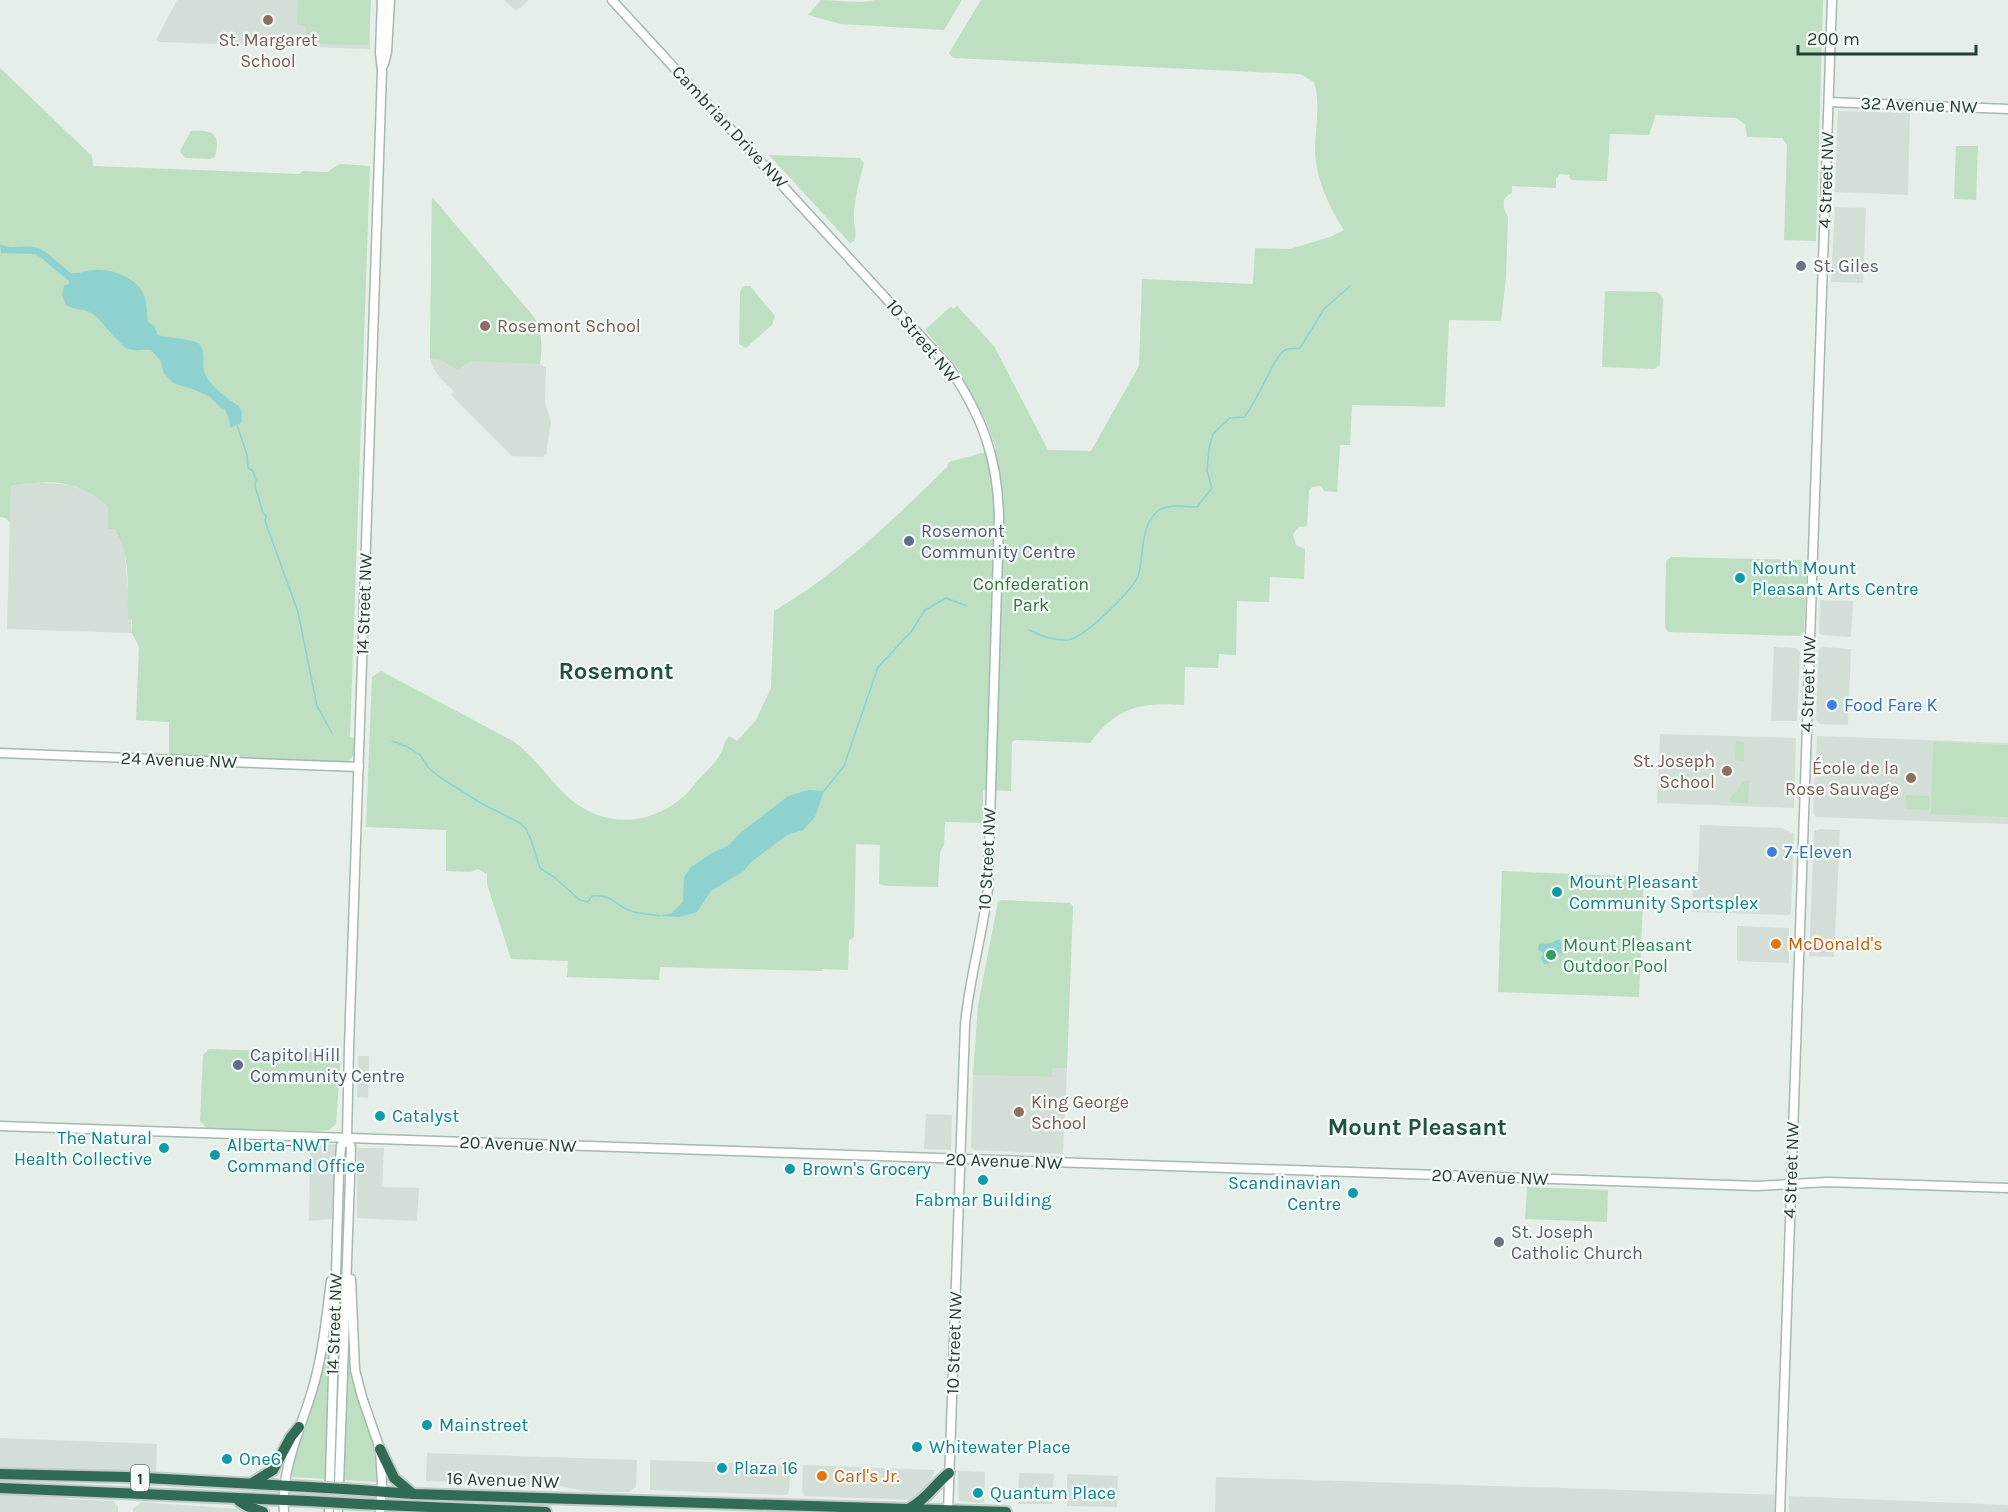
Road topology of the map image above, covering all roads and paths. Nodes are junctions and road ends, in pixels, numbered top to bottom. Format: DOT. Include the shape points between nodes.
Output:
graph roads {
  1 [pos="382,0"];
  2 [pos="390,0"];
  3 [pos="612,0"];
  4 [pos="1832,0"];
  5 [pos="382,70"];
  6 [pos="1829,102"];
  7 [pos="2008,109"];
  8 [pos="847,254"];
  9 [pos="0,753"];
  10 [pos="359,766"];
  11 [pos="0,1126"];
  12 [pos="347,1138"];
  13 [pos="959,1159"];
  14 [pos="1791,1184"];
  15 [pos="2008,1188"];
  16 [pos="337,1242"];
  17 [pos="348,1243"];
  18 [pos="299,1427"];
  19 [pos="380,1449"];
  20 [pos="950,1473"];
  21 [pos="0,1474"];
  22 [pos="251,1483"];
  23 [pos="286,1485"];
  24 [pos="0,1488"];
  25 [pos="381,1491"];
  26 [pos="413,1494"];
  27 [pos="237,1499"];
  28 [pos="284,1507"];
  29 [pos="380,1509"];
  30 [pos="431,1510"];
  31 [pos="908,1510"];
  32 [pos="948,1511"];
  33 [pos="263,1512"];
  34 [pos="329,1512"];
  35 [pos="338,1512"];
  36 [pos="546,1512"];
  37 [pos="1006,1512"];
  38 [pos="1780,1512"];
  1 -- 5 [label="street, 14 Street NW"];
  2 -- 5 [label="street, 14 Street NW"];
  3 -- 8 [label="street, Cambrian Drive NW"];
  4 -- 6 [label="street, 4 Street NW"];
  5 -- 10 [label="street, 14 Street NW"];
  6 -- 7 [label="street, 32 Avenue NW"];
  6 -- 14 [label="street, 4 Street NW"];
  8 -- 13 [label="street, 10 Street NW" via="960,383 980,419 997,486 988,888 967,1003"];
  9 -- 10 [label="street, 24 Avenue NW"];
  10 -- 12 [label="street, 14 Street NW"];
  11 -- 12 [label="street, 20 Avenue NW"];
  12 -- 13 [label="street, 20 Avenue NW"];
  12 -- 16 [label="street, 14 Street NW" via="341,1146"];
  12 -- 17 [label="street, 14 Street NW" via="351,1147"];
  13 -- 14 [label="street, 20 Avenue NW"];
  13 -- 20 [label="street, 10 Street NW"];
  14 -- 15 [label="street, 20 Avenue NW"];
  14 -- 38 [label="street, 4 Street NW"];
  16 -- 18 [label="street" via="323,1343"];
  16 -- 34 [label="street, 14 Street NW"];
  17 -- 19 [label="street" via="355,1370"];
  17 -- 35 [label="street, 14 Street NW"];
  18 -- 22 [label="highway" via="273,1470"];
  18 -- 23 [label="street"];
  19 -- 25 [label="street"];
  19 -- 26 [label="highway" via="394,1479"];
  20 -- 31 [label="highway" via="924,1500"];
  20 -- 32 [label="street, 10 Street NW"];
  21 -- 22 [label="highway, 16 Avenue NW / 1"];
  22 -- 23 [label="highway, 16 Avenue NW / 1"];
  23 -- 25 [label="highway, 16 Avenue NW / 1, bridge"];
  23 -- 28 [label="street"];
  24 -- 27 [label="highway, 16 Avenue NW / 1"];
  25 -- 26 [label="highway, 16 Avenue NW / 1"];
  25 -- 29 [label="street"];
  26 -- 31 [label="highway, 16 Avenue NW / 1"];
  27 -- 28 [label="highway, 16 Avenue NW / 1"];
  27 -- 33 [label="highway"];
  28 -- 29 [label="highway, 16 Avenue NW / 1, bridge" via="308,1501"];
  29 -- 30 [label="highway, 16 Avenue NW / 1"];
  30 -- 36 [label="highway, 16 Avenue NW / 1"];
  31 -- 32 [label="highway, 16 Avenue NW / 1"];
  32 -- 37 [label="highway, 16 Avenue NW / 1"];
}
